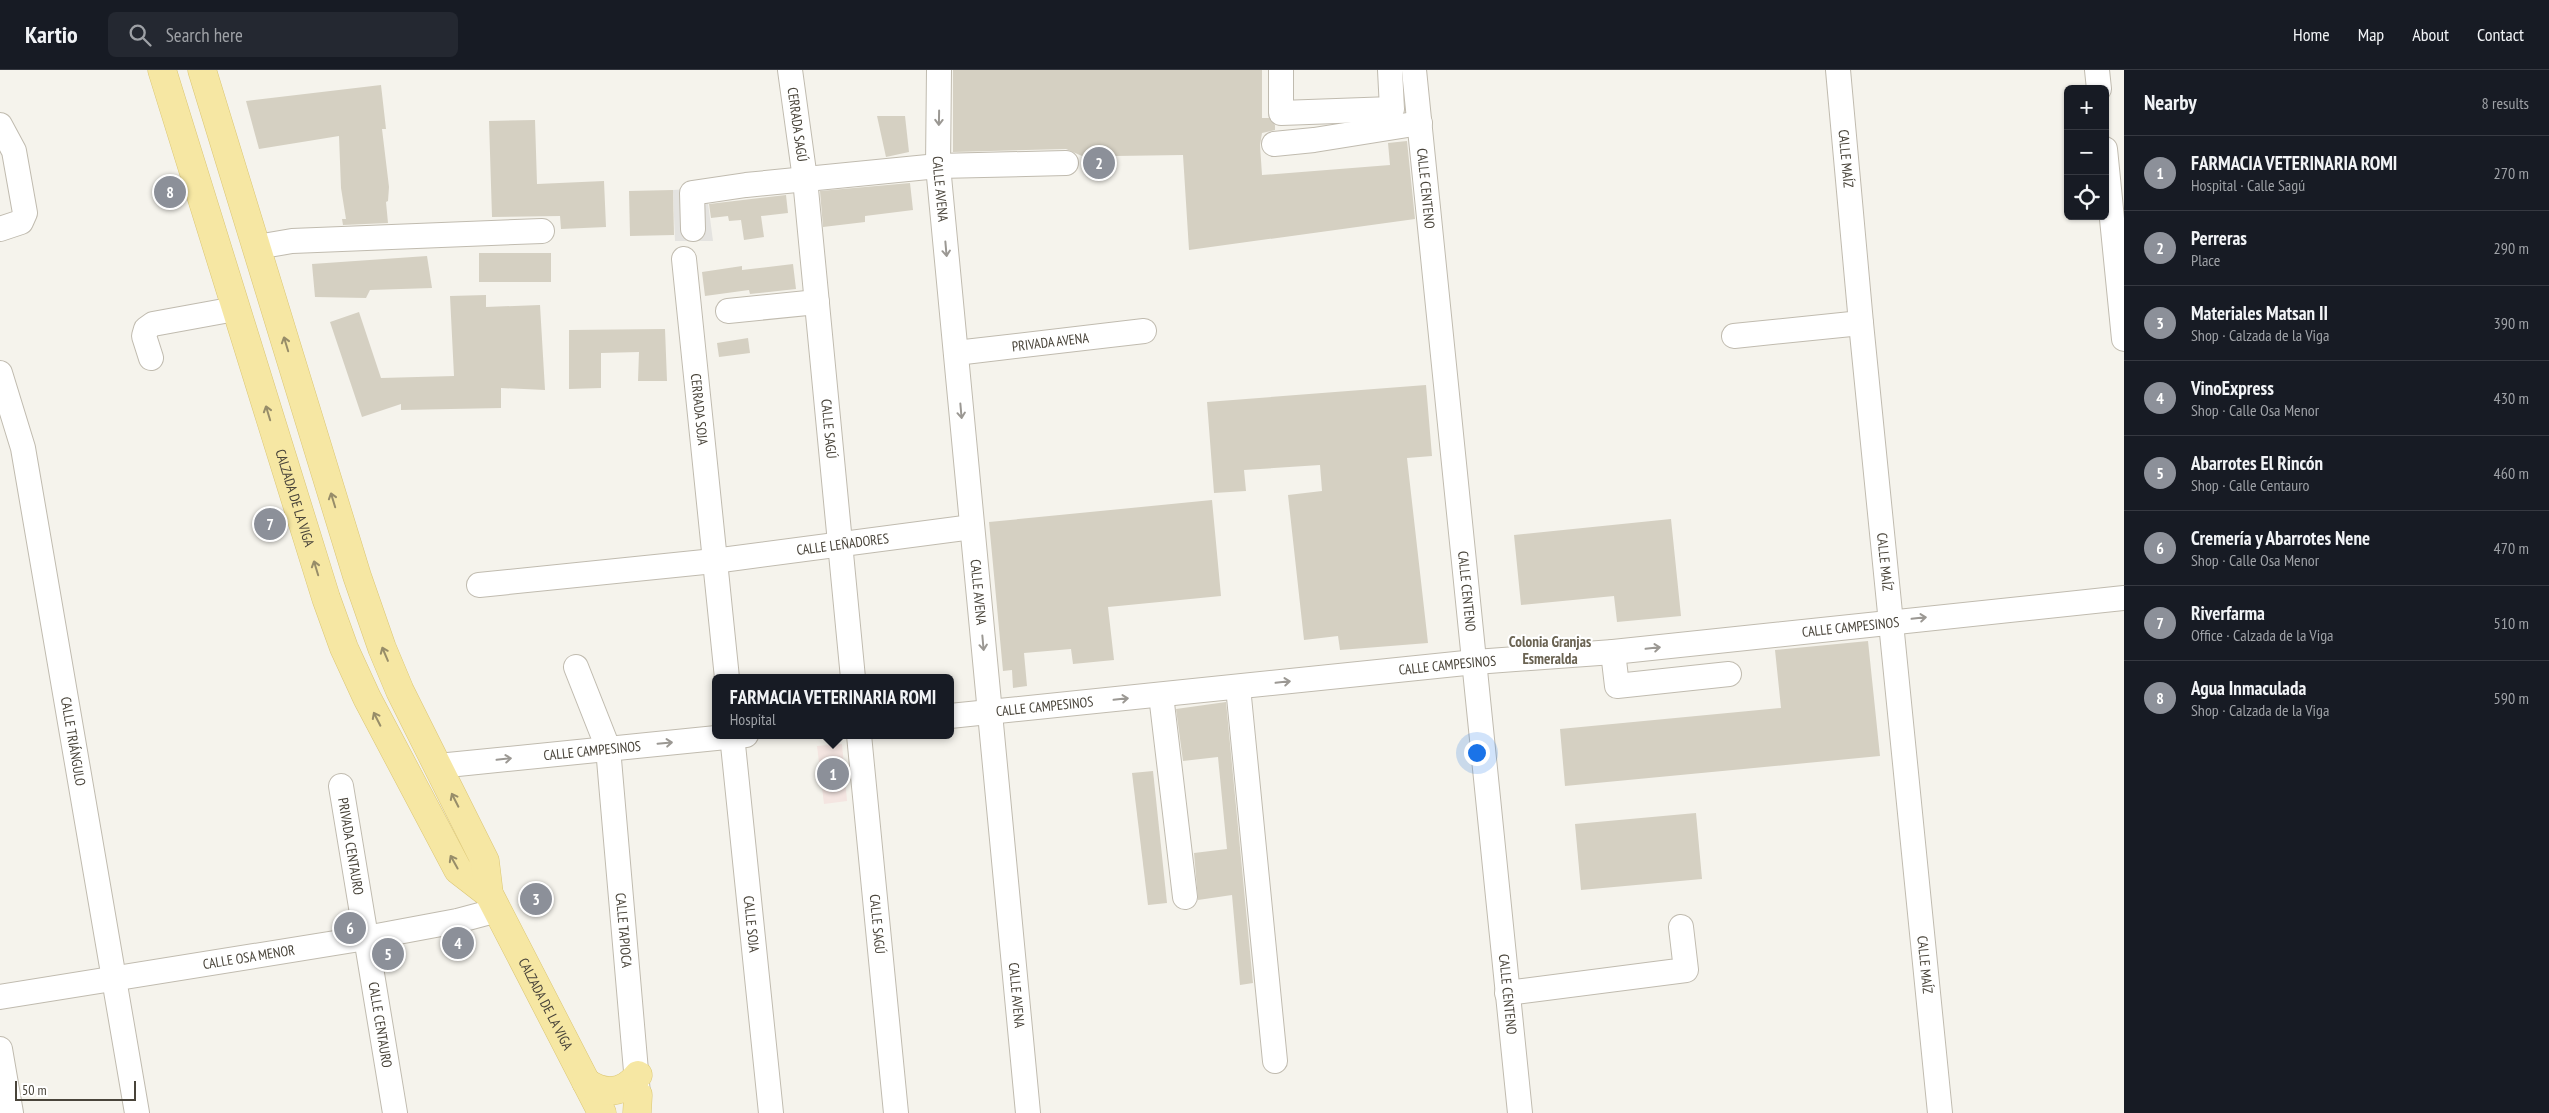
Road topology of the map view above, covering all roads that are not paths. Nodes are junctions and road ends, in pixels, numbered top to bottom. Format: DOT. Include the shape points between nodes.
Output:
graph roads {
  1 [pos="162,70"];
  2 [pos="202,70"];
  3 [pos="790,70"];
  4 [pos="939,70"];
  5 [pos="1281,70"];
  6 [pos="1390,70"];
  7 [pos="1414,70"];
  8 [pos="1838,70"];
  9 [pos="2098,70"];
  10 [pos="2099,85"];
  11 [pos="214,110"];
  12 [pos="177,120"];
  13 [pos="1420,123"];
  14 [pos="0,125"];
  15 [pos="1274,144"];
  16 [pos="1066,163"];
  17 [pos="938,166"];
  18 [pos="2108,175"];
  19 [pos="805,179"];
  20 [pos="0,229"];
  21 [pos="693,229"];
  22 [pos="542,231"];
  23 [pos="257,247"];
  24 [pos="684,259"];
  25 [pos="817,302"];
  26 [pos="235,309"];
  27 [pos="728,311"];
  28 [pos="1861,323"];
  29 [pos="1144,331"];
  30 [pos="1734,336"];
  31 [pos="2124,339"];
  32 [pos="956,353"];
  33 [pos="151,358"];
  34 [pos="0,373"];
  35 [pos="972,526"];
  36 [pos="840,544"];
  37 [pos="714,561"];
  38 [pos="479,585"];
  39 [pos="2124,598"];
  40 [pos="1891,621"];
  41 [pos="1613,652"];
  42 [pos="1475,662"];
  43 [pos="576,667"];
  44 [pos="726,674"];
  45 [pos="853,674"];
  46 [pos="1729,674"];
  47 [pos="1238,687"];
  48 [pos="1161,695"];
  49 [pos="990,712"];
  50 [pos="954,716"];
  51 [pos="712,738"];
  52 [pos="737,739"];
  53 [pos="859,739"];
  54 [pos="608,748"];
  55 [pos="438,766"];
  56 [pos="341,786"];
  57 [pos="1185,897"];
  58 [pos="493,902"];
  59 [pos="1681,927"];
  60 [pos="366,938"];
  61 [pos="114,978"];
  62 [pos="1507,993"];
  63 [pos="0,997"];
  64 [pos="0,1049"];
  65 [pos="1275,1061"];
  66 [pos="586,1082"];
  67 [pos="639,1099"];
  68 [pos="11,1113"];
  69 [pos="138,1113"];
  70 [pos="395,1113"];
  71 [pos="602,1113"];
  72 [pos="771,1113"];
  73 [pos="896,1113"];
  74 [pos="1028,1113"];
  75 [pos="1520,1113"];
  76 [pos="1940,1113"];
  1 -- 12 [label="main road, CALZADA DE LA VIGA"];
  2 -- 11 [label="main road, CALZADA DE LA VIGA"];
  3 -- 19 [label="street, CERRADA SAGÚ"];
  4 -- 17 [label="street, CALLE AVENA, one-way"];
  5 -- 6 [label="street" via="1281,113 1392,109"];
  7 -- 13 [label="street, CALLE CENTENO"];
  8 -- 28 [label="street, CALLE MAÍZ"];
  9 -- 10 [label="street"];
  11 -- 12 [label="main road"];
  11 -- 23 [label="main road, CALZADA DE LA VIGA"];
  12 -- 26 [label="main road, CALZADA DE LA VIGA"];
  13 -- 15 [label="street"];
  13 -- 42 [label="street, CALLE CENTENO"];
  14 -- 20 [label="street" via="14,151 25,213 21,222"];
  16 -- 17 [label="street"];
  17 -- 19 [label="street"];
  17 -- 32 [label="street, CALLE AVENA, one-way"];
  18 -- 31 [label="street"];
  19 -- 21 [label="street" via="692,193"];
  19 -- 25 [label="street, CALLE SAGÚ"];
  22 -- 23 [label="street" via="292,241"];
  55 -- 23 [label="main road, CALZADA DE LA VIGA, one-way" via="382,648 360,585"];
  24 -- 37 [label="street, CERRADA SOJA"];
  25 -- 27 [label="street"];
  25 -- 36 [label="street, CALLE SAGÚ"];
  26 -- 33 [label="street" via="146,328 144,336"];
  58 -- 26 [label="main road, CALZADA DE LA VIGA, one-way" via="458,870 397,758 344,648"];
  28 -- 30 [label="street"];
  28 -- 40 [label="street, CALLE MAÍZ"];
  29 -- 32 [label="street, PRIVADA AVENA"];
  32 -- 35 [label="street, CALLE AVENA, one-way"];
  34 -- 61 [label="street, CALLE TRIÁNGULO" via="23,448"];
  35 -- 36 [label="street, CALLE LEÑADORES"];
  35 -- 49 [label="street, CALLE AVENA, one-way"];
  36 -- 37 [label="street, CALLE LEÑADORES"];
  36 -- 45 [label="street, CALLE SAGÚ"];
  37 -- 38 [label="street, CALLE LEÑADORES"];
  37 -- 44 [label="street"];
  40 -- 39 [label="street, CALLE CAMPESINOS, one-way"];
  41 -- 40 [label="street, CALLE CAMPESINOS, one-way"];
  40 -- 76 [label="street, CALLE MAÍZ"];
  41 -- 42 [label="street, CALLE CAMPESINOS"];
  41 -- 46 [label="street" via="1617,686"];
  47 -- 42 [label="street, CALLE CAMPESINOS, one-way"];
  42 -- 62 [label="street, CALLE CENTENO"];
  43 -- 54 [label="street, CALLE TAPIOCA"];
  47 -- 48 [label="street, CALLE CAMPESINOS"];
  47 -- 65 [label="street"];
  49 -- 48 [label="street, CALLE CAMPESINOS, one-way"];
  48 -- 57 [label="street"];
  49 -- 50 [label="street, CALLE CAMPESINOS"];
  49 -- 74 [label="street, CALLE AVENA"];
  54 -- 51 [label="street, CALLE CAMPESINOS, one-way"];
  52 -- 72 [label="street, CALLE SOJA"];
  53 -- 73 [label="street, CALLE SAGÚ"];
  55 -- 54 [label="street, CALLE CAMPESINOS, one-way"];
  54 -- 67 [label="street, CALLE TAPIOCA"];
  58 -- 55 [label="main road, CALZADA DE LA VIGA, one-way" via="485,861"];
  56 -- 60 [label="street, PRIVADA CENTAURO"];
  58 -- 60 [label="street, CALLE OSA MENOR" via="457,921"];
  58 -- 66 [label="main road, CALZADA DE LA VIGA"];
  59 -- 62 [label="street" via="1686,970"];
  60 -- 61 [label="street, CALLE OSA MENOR"];
  60 -- 70 [label="street, CALLE CENTAURO"];
  61 -- 63 [label="street, CALLE OSA MENOR"];
  61 -- 69 [label="street, CALLE TRIÁNGULO"];
  62 -- 75 [label="street, CALLE CENTENO"];
  64 -- 68 [label="street"];
  66 -- 67 [label="main road" via="600,1090 617,1090 629,1085"];
  66 -- 71 [label="main road, CALZADA DE LA VIGA"];
}
